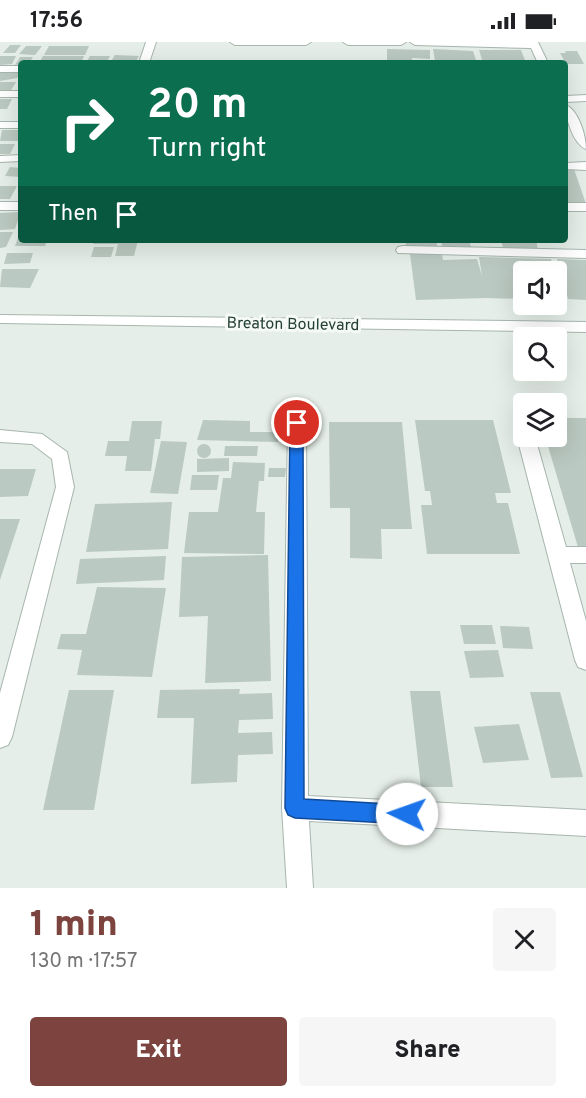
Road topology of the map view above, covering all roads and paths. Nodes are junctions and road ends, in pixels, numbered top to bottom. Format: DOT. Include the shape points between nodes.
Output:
graph roads {
  1 [pos="151,42"];
  2 [pos="235,42"];
  3 [pos="306,42"];
  4 [pos="348,42"];
  5 [pos="401,42"];
  6 [pos="415,42"];
  7 [pos="533,43"];
  8 [pos="145,60"];
  9 [pos="542,60"];
  10 [pos="0,69"];
  11 [pos="18,69"];
  12 [pos="0,94"];
  13 [pos="18,94"];
  14 [pos="586,98"];
  15 [pos="568,99"];
  16 [pos="568,113"];
  17 [pos="0,125"];
  18 [pos="18,125"];
  19 [pos="576,131"];
  20 [pos="586,146"];
  21 [pos="18,158"];
  22 [pos="0,159"];
  23 [pos="568,166"];
  24 [pos="586,166"];
  25 [pos="0,206"];
  26 [pos="18,206"];
  27 [pos="568,207"];
  28 [pos="586,207"];
  29 [pos="403,250"];
  30 [pos="586,254"];
  31 [pos="0,319"];
  32 [pos="586,327"];
  33 [pos="297,423"];
  34 [pos="0,436"];
  35 [pos="529,447"];
  36 [pos="558,555"];
  37 [pos="586,555"];
  38 [pos="586,660"];
  39 [pos="0,737"];
  40 [pos="295,808"];
  41 [pos="586,823"];
  42 [pos="300,888"];
  1 -- 8 [label="street"];
  2 -- 3 [label="street"];
  4 -- 5 [label="street"];
  6 -- 7 [label="street"];
  7 -- 9 [label="street"];
  10 -- 11 [label="street"];
  12 -- 13 [label="street"];
  14 -- 15 [label="street"];
  16 -- 19 [label="street"];
  17 -- 18 [label="street"];
  19 -- 20 [label="street"];
  21 -- 22 [label="street"];
  23 -- 24 [label="street"];
  25 -- 26 [label="street"];
  27 -- 28 [label="street"];
  29 -- 30 [label="street"];
  31 -- 32 [label="street, Breaton Boulevard"];
  33 -- 40 [label="street"];
  34 -- 39 [label="street" via="36,438 61,456 65,487"];
  35 -- 36 [label="street"];
  36 -- 37 [label="street"];
  36 -- 38 [label="street"];
  40 -- 41 [label="street"];
  40 -- 42 [label="street"];
}
